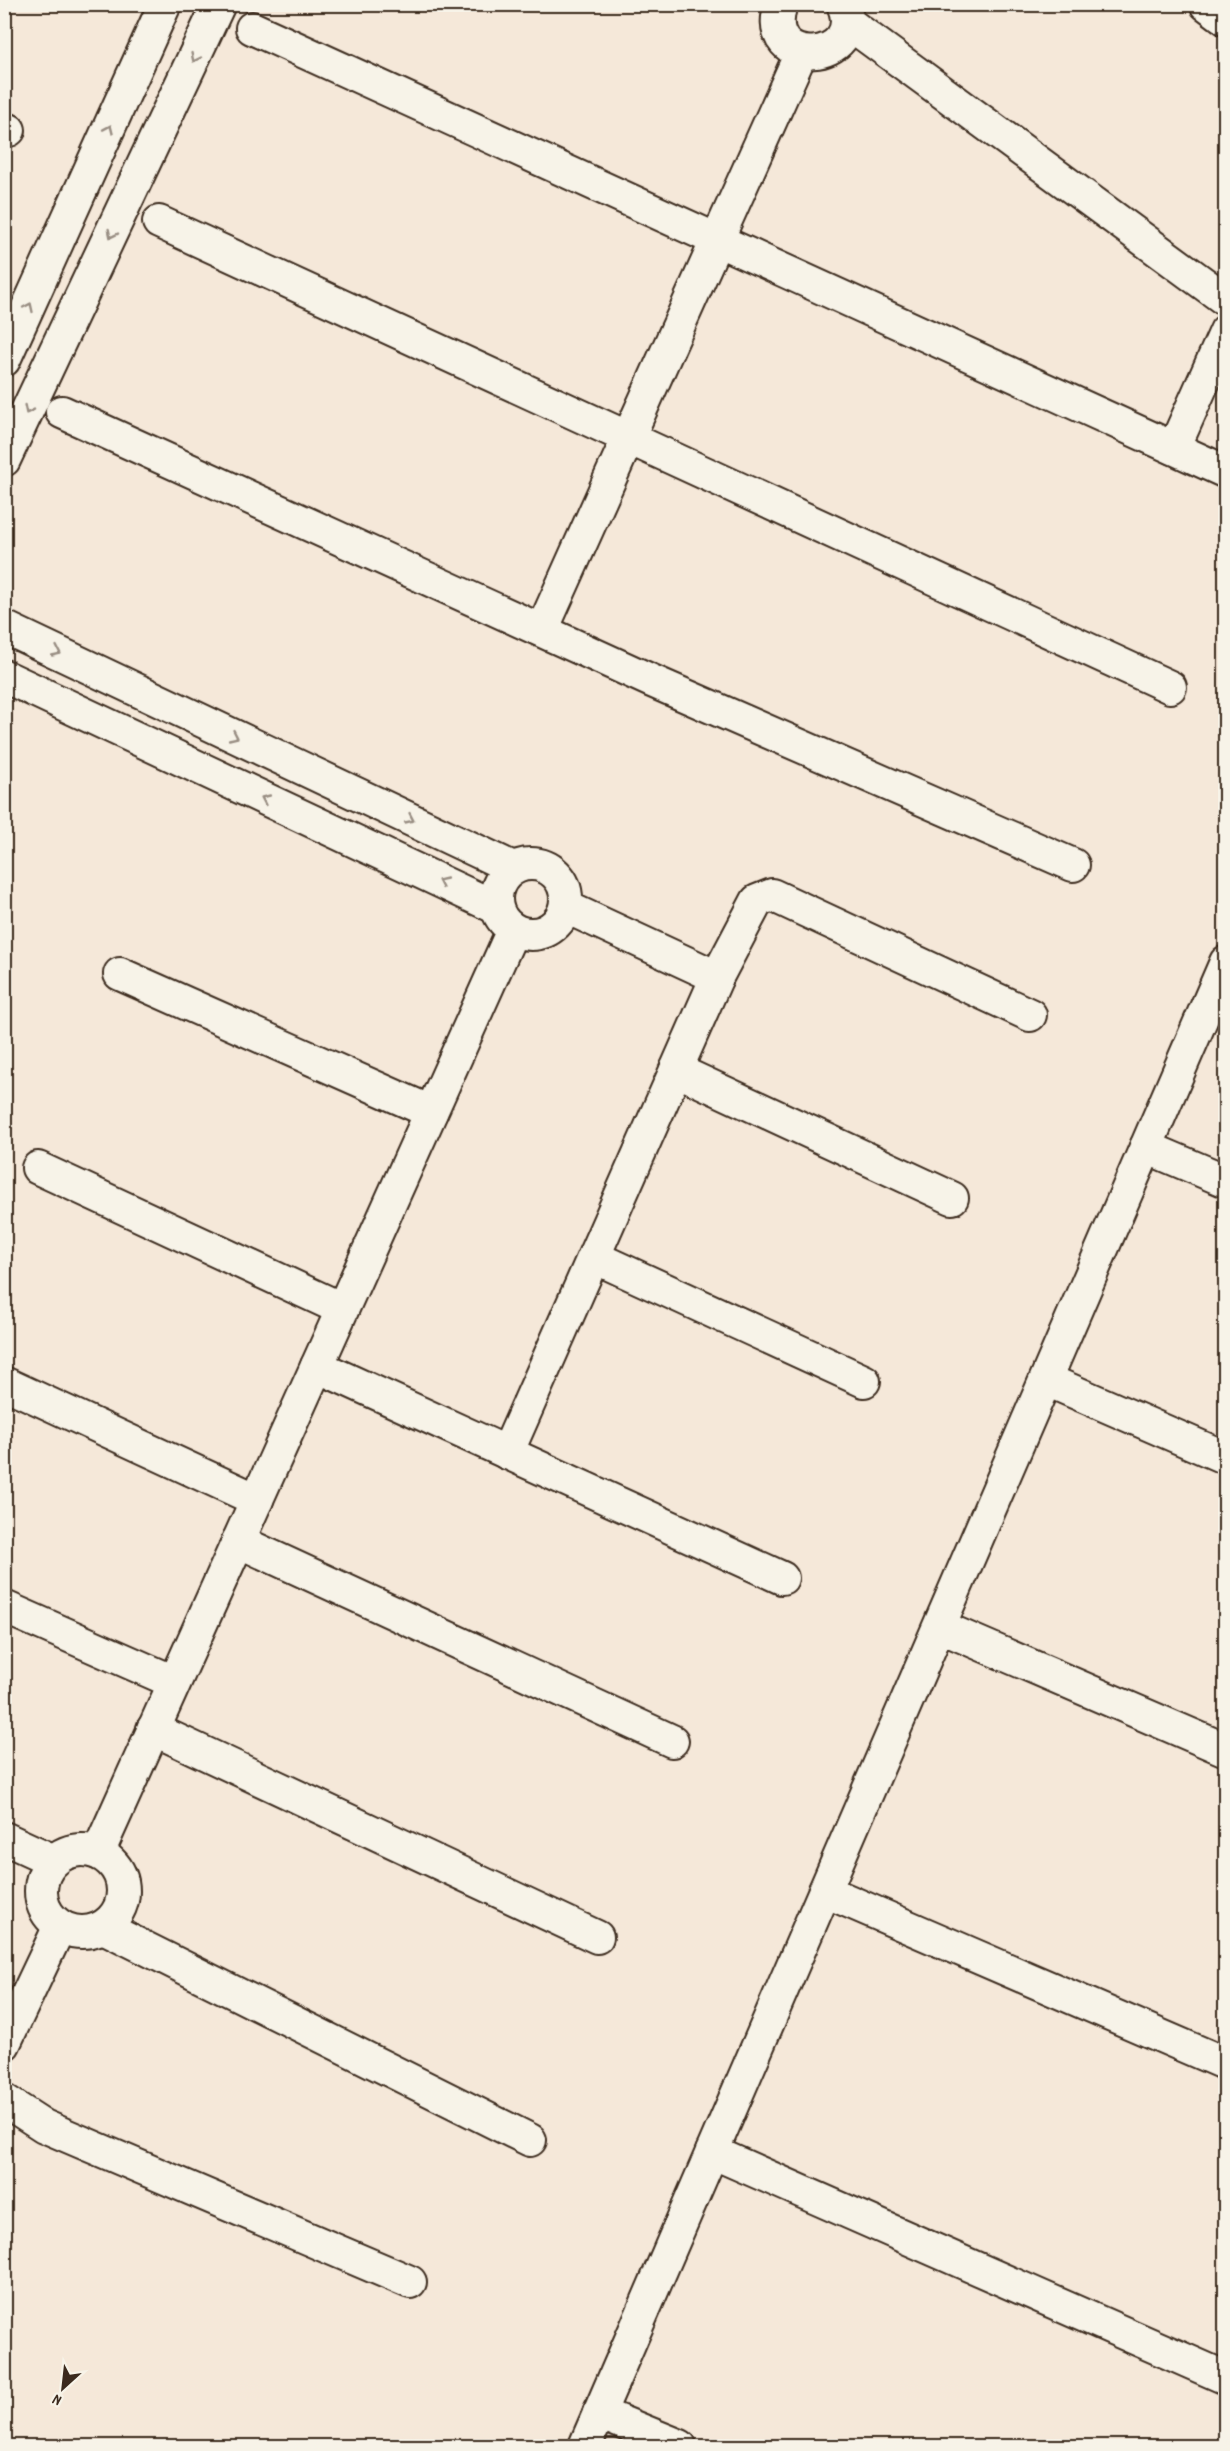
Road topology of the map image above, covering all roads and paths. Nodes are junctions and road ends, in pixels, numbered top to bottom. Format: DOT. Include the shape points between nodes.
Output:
graph roads {
  1 [pos="165,4"];
  2 [pos="219,4"];
  3 [pos="781,4"];
  4 [pos="1206,4"];
  5 [pos="845,13"];
  6 [pos="1226,19"];
  7 [pos="252,28"];
  8 [pos="801,53"];
  9 [pos="159,222"];
  10 [pos="718,241"];
  11 [pos="1226,300"];
  12 [pos="1226,331"];
  13 [pos="4,360"];
  14 [pos="62,412"];
  15 [pos="627,436"];
  16 [pos="1174,448"];
  17 [pos="4,460"];
  18 [pos="1226,472"];
  19 [pos="4,627"];
  20 [pos="542,630"];
  21 [pos="4,676"];
  22 [pos="111,677"];
  23 [pos="1170,687"];
  24 [pos="92,717"];
  25 [pos="1073,866"];
  26 [pos="513,868"];
  27 [pos="566,907"];
  28 [pos="504,919"];
  29 [pos="1226,962"];
  30 [pos="120,974"];
  31 [pos="717,977"];
  32 [pos="1030,1015"];
  33 [pos="676,1070"];
  34 [pos="431,1112"];
  35 [pos="1146,1147"];
  36 [pos="38,1168"];
  37 [pos="1226,1181"];
  38 [pos="952,1198"];
  39 [pos="594,1257"];
  40 [pos="342,1309"];
  41 [pos="316,1366"];
  42 [pos="1047,1380"];
  43 [pos="864,1381"];
  44 [pos="4,1383"];
  45 [pos="507,1453"];
  46 [pos="1226,1458"];
  47 [pos="257,1500"];
  48 [pos="238,1541"];
  49 [pos="782,1578"];
  50 [pos="4,1607"];
  51 [pos="941,1626"];
  52 [pos="174,1682"];
  53 [pos="153,1729"];
  54 [pos="672,1741"];
  55 [pos="1226,1750"];
  56 [pos="4,1838"];
  57 [pos="98,1853"];
  58 [pos="54,1861"];
  59 [pos="825,1891"];
  60 [pos="60,1926"];
  61 [pos="104,1927"];
  62 [pos="597,1937"];
  63 [pos="4,2044"];
  64 [pos="1226,2064"];
  65 [pos="4,2100"];
  66 [pos="530,2140"];
  67 [pos="712,2152"];
  68 [pos="410,2283"];
  69 [pos="1226,2378"];
  70 [pos="599,2413"];
  71 [pos="585,2446"];
  72 [pos="680,2446"];
  13 -- 1 [label="street, one-way"];
  2 -- 17 [label="street, one-way"];
  3 -- 8 [label="street" via="776,17 779,33 788,46"];
  4 -- 6 [label="street"];
  5 -- 8 [label="street" via="842,37 832,48 818,54"];
  5 -- 11 [label="street"];
  7 -- 10 [label="street"];
  8 -- 10 [label="street"];
  9 -- 15 [label="street"];
  10 -- 15 [label="street"];
  10 -- 16 [label="street"];
  12 -- 16 [label="street"];
  14 -- 20 [label="street"];
  15 -- 20 [label="street"];
  15 -- 23 [label="street"];
  16 -- 18 [label="street"];
  19 -- 22 [label="street, one-way"];
  20 -- 25 [label="street"];
  21 -- 24 [label="street"];
  22 -- 24 [label="street"];
  22 -- 26 [label="street, one-way"];
  28 -- 24 [label="street, one-way"];
  26 -- 27 [label="street" via="535,864 556,874 563,884"];
  26 -- 28 [label="street" via="496,891"];
  27 -- 28 [label="street" via="555,926 545,932 524,934"];
  27 -- 31 [label="street"];
  28 -- 34 [label="street"];
  29 -- 35 [label="street"];
  30 -- 34 [label="street"];
  31 -- 32 [label="street" via="757,901 772,895"];
  31 -- 33 [label="street"];
  33 -- 38 [label="street"];
  33 -- 39 [label="street"];
  34 -- 40 [label="street"];
  35 -- 37 [label="street"];
  35 -- 42 [label="street"];
  36 -- 40 [label="street"];
  39 -- 43 [label="street"];
  39 -- 45 [label="street"];
  40 -- 41 [label="street"];
  41 -- 45 [label="street"];
  41 -- 47 [label="street"];
  42 -- 46 [label="street"];
  42 -- 51 [label="street"];
  44 -- 47 [label="street"];
  45 -- 49 [label="street"];
  47 -- 48 [label="street"];
  48 -- 52 [label="street"];
  48 -- 54 [label="street"];
  50 -- 52 [label="street"];
  51 -- 55 [label="street"];
  51 -- 59 [label="street"];
  52 -- 53 [label="street"];
  53 -- 57 [label="street"];
  53 -- 62 [label="street"];
  56 -- 58 [label="street"];
  57 -- 58 [label="street" via="68,1852"];
  57 -- 61 [label="street" via="119,1874 124,1888 122,1904"];
  58 -- 60 [label="street" via="45,1873 42,1902"];
  59 -- 64 [label="street"];
  59 -- 67 [label="street"];
  60 -- 61 [label="street" via="74,1932"];
  60 -- 63 [label="street"];
  61 -- 66 [label="street"];
  65 -- 68 [label="street" via="44,2126"];
  67 -- 69 [label="street"];
  67 -- 70 [label="street"];
  70 -- 71 [label="street"];
  70 -- 72 [label="street"];
}
